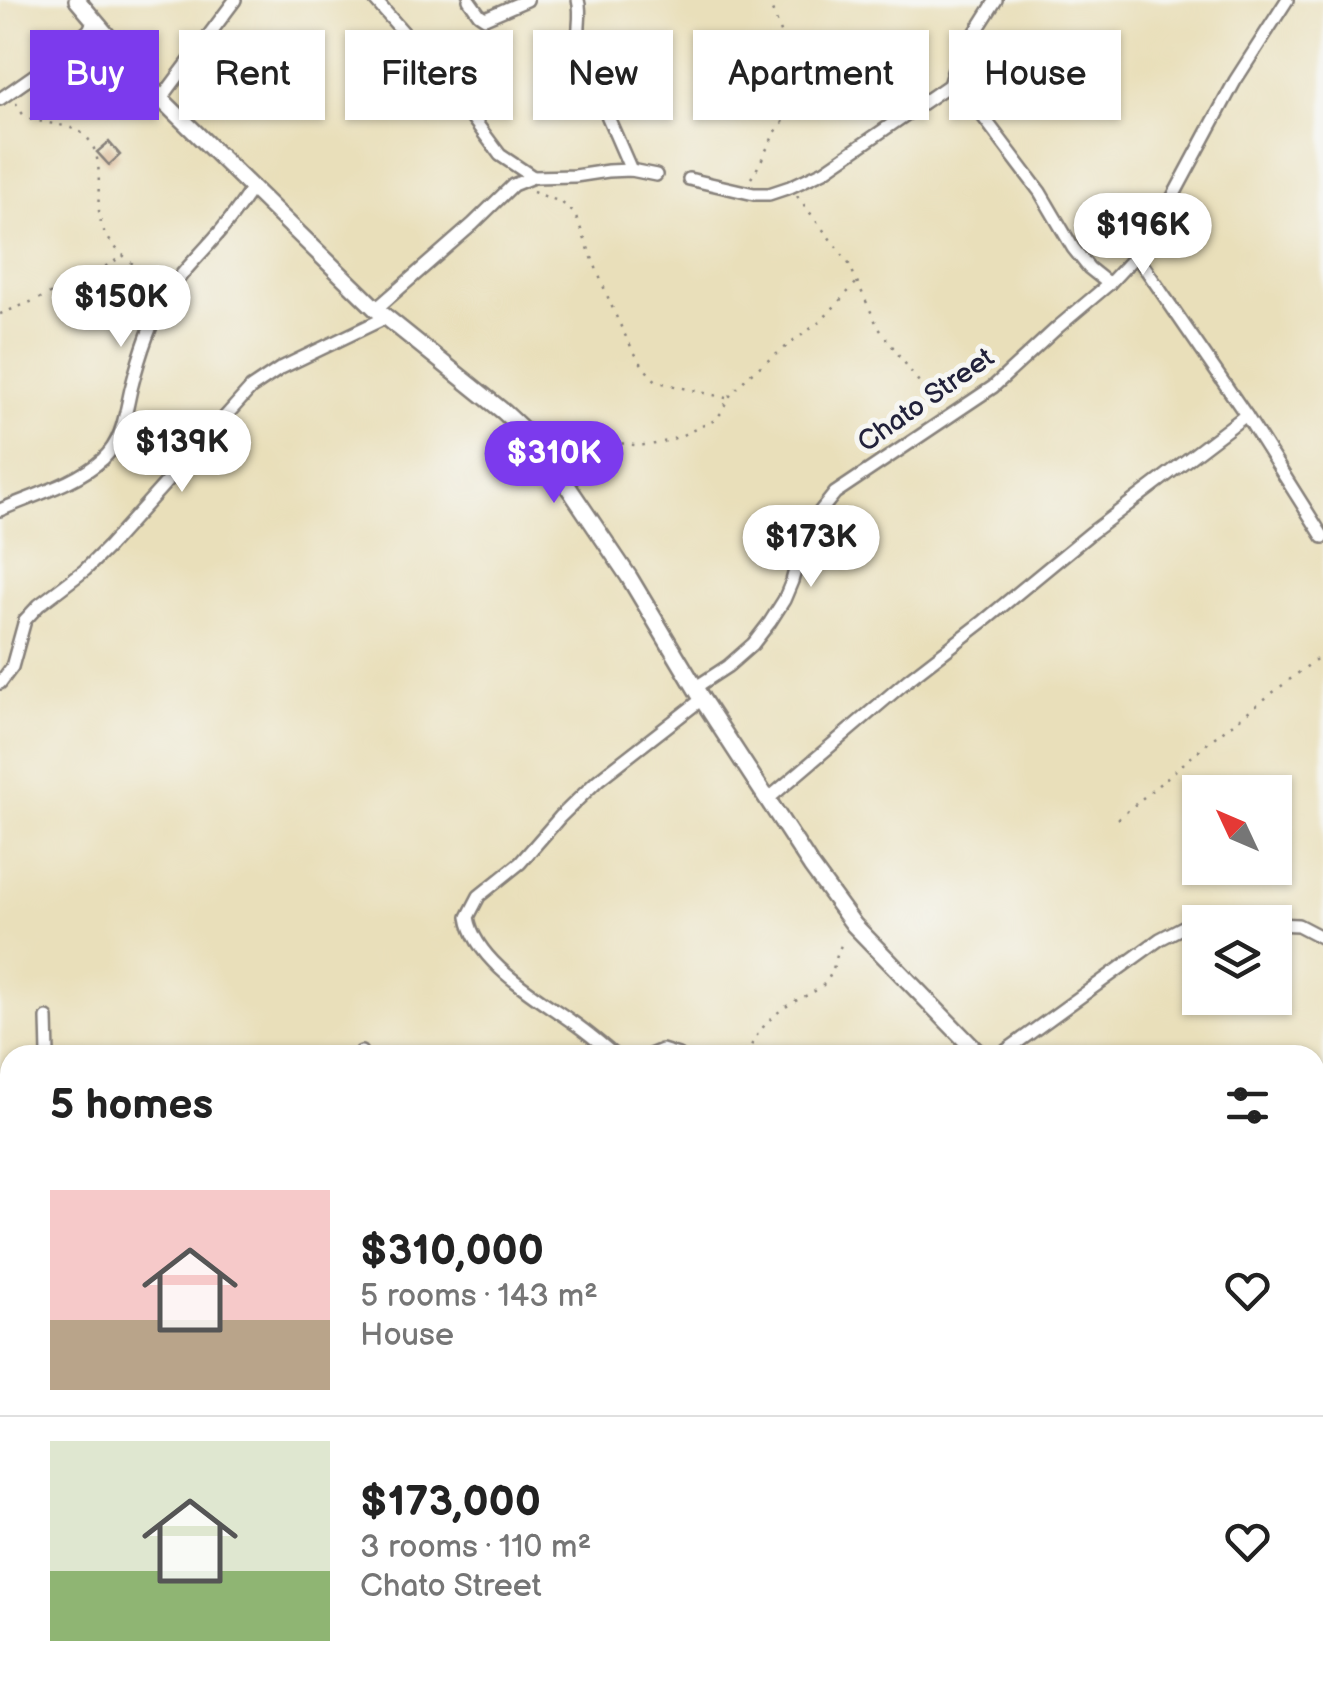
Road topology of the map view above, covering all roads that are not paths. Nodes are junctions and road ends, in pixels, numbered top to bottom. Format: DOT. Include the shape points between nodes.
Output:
graph roads {
  1 [pos="77,0"];
  2 [pos="235,0"];
  3 [pos="375,0"];
  4 [pos="469,0"];
  5 [pos="526,0"];
  6 [pos="578,0"];
  7 [pos="996,0"];
  8 [pos="1287,0"];
  9 [pos="93,22"];
  10 [pos="977,30"];
  11 [pos="949,83"];
  12 [pos="5,96"];
  13 [pos="161,99"];
  14 [pos="986,120"];
  15 [pos="632,170"];
  16 [pos="656,175"];
  17 [pos="533,177"];
  18 [pos="689,179"];
  19 [pos="252,188"];
  20 [pos="1136,256"];
  21 [pos="1109,284"];
  22 [pos="380,313"];
  23 [pos="1246,415"];
  24 [pos="0,510"];
  25 [pos="1323,536"];
  26 [pos="0,684"];
  27 [pos="699,693"];
  28 [pos="767,800"];
  29 [pos="1292,925"];
  30 [pos="1182,928"];
  31 [pos="1323,938"];
  32 [pos="46,1018"];
  33 [pos="47,1045"];
  34 [pos="602,1045"];
  35 [pos="970,1045"];
  36 [pos="1014,1045"];
  1 -- 9 [label="street"];
  2 -- 13 [label="street"];
  3 -- 17 [label="street" via="500,155"];
  4 -- 5 [label="street" via="485,18"];
  6 -- 15 [label="street" via="580,52"];
  7 -- 10 [label="street"];
  8 -- 20 [label="street, Chato Street"];
  9 -- 12 [label="street"];
  9 -- 13 [label="street"];
  11 -- 18 [label="street" via="790,188 769,194"];
  13 -- 19 [label="street"];
  14 -- 21 [label="street" via="1073,248"];
  15 -- 16 [label="street"];
  15 -- 17 [label="street"];
  17 -- 22 [label="street" via="513,185"];
  19 -- 22 [label="street"];
  19 -- 24 [label="street" via="168,293 110,451 70,480"];
  20 -- 21 [label="street, Chato Street"];
  20 -- 23 [label="street"];
  21 -- 27 [label="street, Chato Street" via="993,387 835,492 807,528 792,581 770,622"];
  22 -- 26 [label="street" via="251,388 108,547 38,604"];
  22 -- 27 [label="street" via="533,439"];
  23 -- 25 [label="street"];
  23 -- 28 [label="street" via="1092,532"];
  27 -- 28 [label="street"];
  27 -- 34 [label="street, Chato Street" via="598,780 520,864 479,896 468,917 473,935 508,976"];
  28 -- 35 [label="street" via="854,926"];
  29 -- 31 [label="street"];
  30 -- 36 [label="street"];
  32 -- 33 [label="street"];
}
